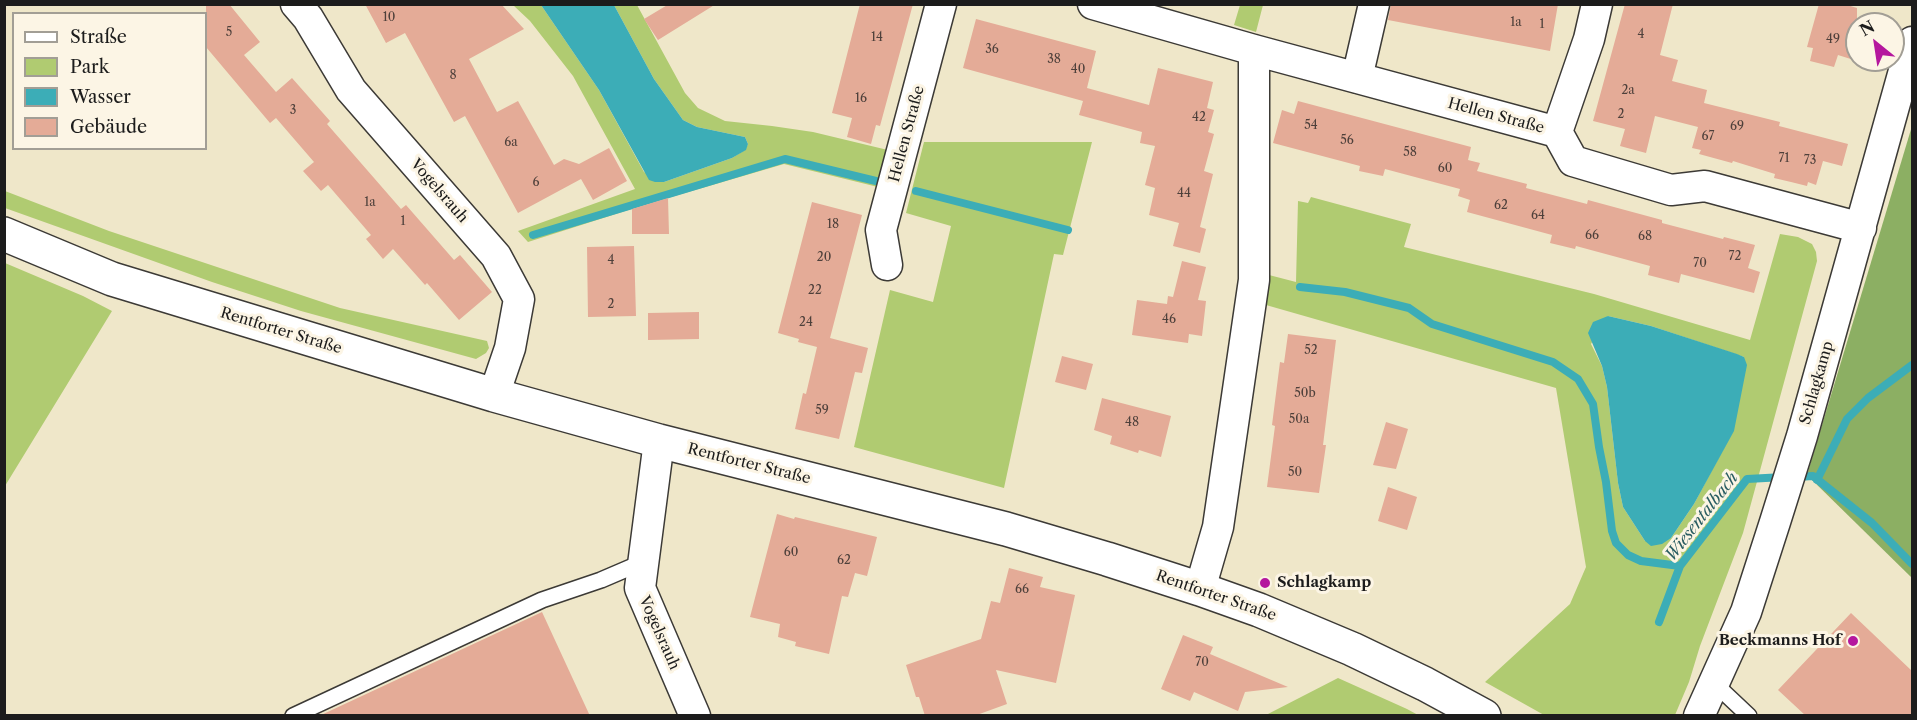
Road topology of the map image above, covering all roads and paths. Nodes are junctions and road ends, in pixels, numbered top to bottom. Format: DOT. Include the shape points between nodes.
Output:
graph roads {
  1 [pos="297,4"];
  2 [pos="941,4"];
  3 [pos="1374,4"];
  4 [pos="1597,4"];
  5 [pos="1100,5"];
  6 [pos="1912,42"];
  7 [pos="1254,50"];
  8 [pos="1357,78"];
  9 [pos="1557,132"];
  10 [pos="1861,228"];
  11 [pos="4,234"];
  12 [pos="887,265"];
  13 [pos="494,396"];
  14 [pos="659,441"];
  15 [pos="643,562"];
  16 [pos="1200,589"];
  17 [pos="1714,683"];
  18 [pos="293,716"];
  19 [pos="695,716"];
  20 [pos="1484,716"];
  21 [pos="1699,716"];
  22 [pos="1749,716"];
  1 -- 13 [label="street, Vogelsrauh" via="351,90 496,256 519,299 510,348"];
  2 -- 12 [label="street, Hellen Straße" via="881,230"];
  3 -- 8 [label="street"];
  4 -- 9 [label="street"];
  5 -- 7 [label="street, Hellen Straße"];
  6 -- 10 [label="street, Schlagkamp"];
  7 -- 8 [label="street, Hellen Straße"];
  7 -- 16 [label="street" via="1254,280 1218,527"];
  8 -- 9 [label="street, Hellen Straße"];
  9 -- 10 [label="street, Hellen Straße" via="1573,161 1671,190 1705,186"];
  10 -- 17 [label="street, Schlagkamp" via="1802,436 1749,601"];
  11 -- 13 [label="main road, Rentforter Straße" via="112,279"];
  13 -- 14 [label="main road, Rentforter Straße"];
  14 -- 15 [label="street, Vogelsrauh"];
  14 -- 16 [label="main road, Rentforter Straße" via="1006,529"];
  15 -- 18 [label="lane" via="542,600"];
  15 -- 19 [label="street, Vogelsrauh" via="639,588"];
  16 -- 20 [label="main road, Rentforter Straße" via="1352,649"];
  17 -- 21 [label="street, Schlagkamp"];
  17 -- 22 [label="lane"];
}
